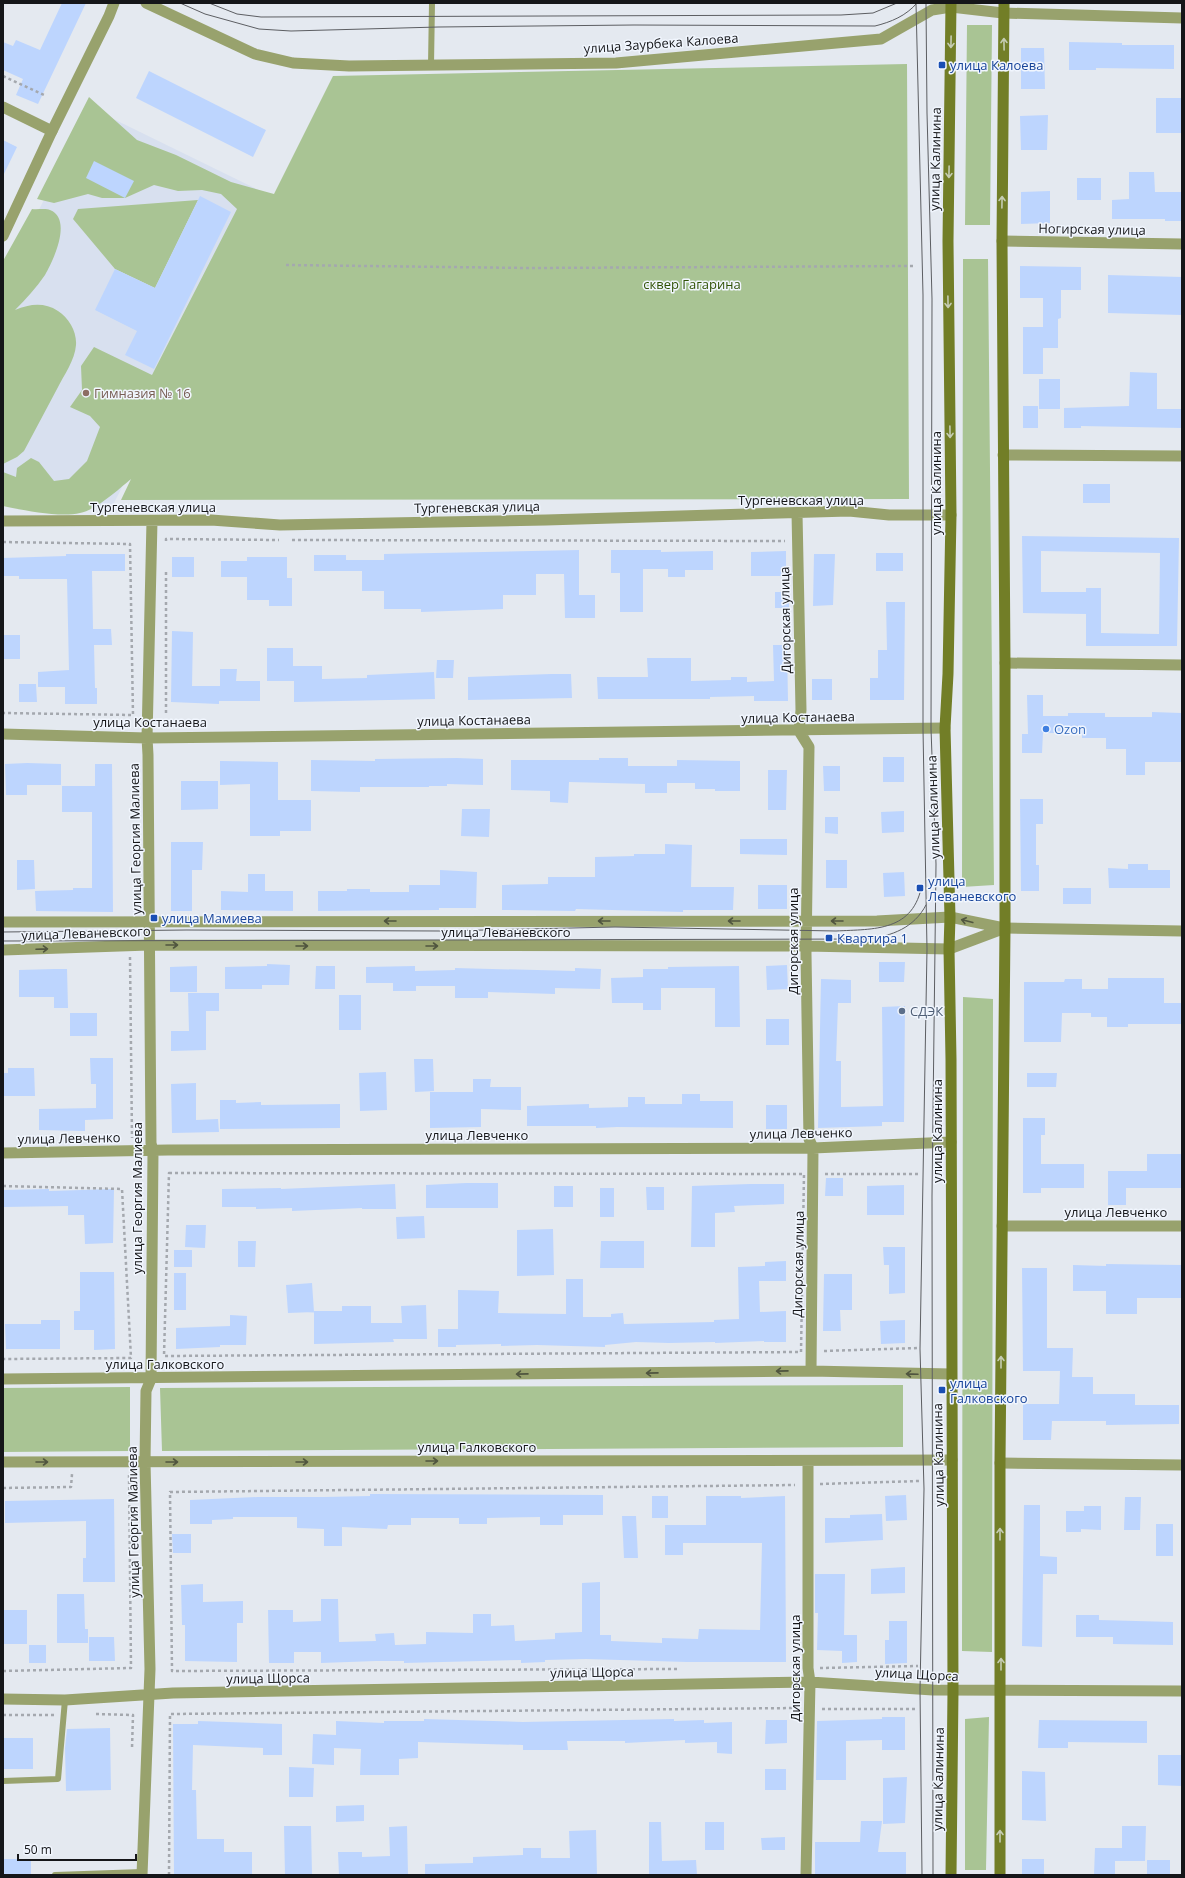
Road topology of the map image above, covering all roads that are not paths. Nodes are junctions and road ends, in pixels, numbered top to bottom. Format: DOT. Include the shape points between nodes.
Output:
graph roads {
  1 [pos="114,3"];
  2 [pos="146,3"];
  3 [pos="432,3"];
  4 [pos="951,5"];
  5 [pos="1004,8"];
  6 [pos="1182,18"];
  7 [pos="432,65"];
  8 [pos="3,107"];
  9 [pos="52,131"];
  10 [pos="3,236"];
  11 [pos="1002,242"];
  12 [pos="1182,244"];
  13 [pos="1003,455"];
  14 [pos="1182,456"];
  15 [pos="796,513"];
  16 [pos="951,515"];
  17 [pos="3,521"];
  18 [pos="152,521"];
  19 [pos="1005,663"];
  20 [pos="1182,665"];
  21 [pos="945,728"];
  22 [pos="799,731"];
  23 [pos="3,734"];
  24 [pos="147,738"];
  25 [pos="950,917"];
  26 [pos="150,921"];
  27 [pos="807,921"];
  28 [pos="3,922"];
  29 [pos="1005,928"];
  30 [pos="1182,931"];
  31 [pos="149,946"];
  32 [pos="806,946"];
  33 [pos="949,949"];
  34 [pos="3,950"];
  35 [pos="951,1142"];
  36 [pos="813,1148"];
  37 [pos="153,1151"];
  38 [pos="3,1153"];
  39 [pos="1002,1226"];
  40 [pos="1182,1226"];
  41 [pos="811,1371"];
  42 [pos="951,1374"];
  43 [pos="3,1379"];
  44 [pos="151,1379"];
  45 [pos="952,1460"];
  46 [pos="808,1461"];
  47 [pos="3,1462"];
  48 [pos="145,1462"];
  49 [pos="1000,1463"];
  50 [pos="1182,1465"];
  51 [pos="810,1682"];
  52 [pos="953,1691"];
  53 [pos="1001,1691"];
  54 [pos="1182,1691"];
  55 [pos="149,1695"];
  56 [pos="3,1699"];
  57 [pos="65,1700"];
  58 [pos="3,1781"];
  59 [pos="142,1873"];
  60 [pos="56,1875"];
  61 [pos="806,1875"];
  62 [pos="951,1875"];
  63 [pos="1000,1875"];
  1 -- 9 [label="street"];
  2 -- 7 [label="street, улица Заурбека Калоева" via="255,54 293,63 349,66"];
  3 -- 7 [label="lane"];
  4 -- 5 [label="street, улица Заурбека Калоева"];
  4 -- 7 [label="street, улица Заурбека Калоева" via="932,10 881,39 616,63"];
  4 -- 16 [label="main road, улица Калинина, one-way" via="948,241"];
  5 -- 6 [label="street, улица Заурбека Калоева"];
  11 -- 5 [label="main road, one-way"];
  8 -- 9 [label="street"];
  9 -- 10 [label="street"];
  11 -- 12 [label="street, Ногирская улица"];
  11 -- 13 [label="main road"];
  13 -- 14 [label="street"];
  13 -- 19 [label="main road"];
  15 -- 16 [label="street, Тургеневская улица"];
  15 -- 18 [label="street, Тургеневская улица" via="295,524 211,520"];
  15 -- 22 [label="street, Дигорская улица" via="801,710"];
  16 -- 21 [label="main road, улица Калинина"];
  17 -- 18 [label="street, Тургеневская улица"];
  18 -- 24 [label="street, улица Георгия Малиева"];
  19 -- 20 [label="street"];
  19 -- 29 [label="main road"];
  21 -- 22 [label="street, улица Костанаева"];
  21 -- 25 [label="main road, улица Калинина"];
  22 -- 24 [label="street, улица Костанаева"];
  22 -- 27 [label="street, Дигорская улица" via="809,748"];
  23 -- 24 [label="street, улица Костанаева"];
  24 -- 26 [label="street, улица Георгия Малиева"];
  25 -- 27 [label="street, улица Леваневского, one-way"];
  29 -- 25 [label="street, улица Леваневского, one-way"];
  25 -- 33 [label="main road, улица Калинина"];
  27 -- 26 [label="street, улица Леваневского, one-way"];
  26 -- 28 [label="street, улица Леваневского"];
  26 -- 31 [label="street, улица Георгия Малиева"];
  27 -- 32 [label="street, Дигорская улица"];
  29 -- 30 [label="street, улица Леваневского"];
  29 -- 33 [label="street, улица Леваневского"];
  29 -- 39 [label="main road"];
  31 -- 32 [label="street, улица Леваневского, one-way"];
  34 -- 31 [label="street, улица Леваневского, one-way"];
  31 -- 37 [label="street, улица Георгия Малиева"];
  32 -- 33 [label="street, улица Леваневского"];
  32 -- 36 [label="street, Дигорская улица" via="809,1139"];
  33 -- 35 [label="main road, улица Калинина"];
  35 -- 36 [label="street, улица Левченко"];
  35 -- 42 [label="main road, улица Калинина"];
  36 -- 37 [label="street, улица Левченко"];
  36 -- 41 [label="street, Дигорская улица"];
  37 -- 38 [label="street, улица Левченко"];
  37 -- 44 [label="street, улица Георгия Малиева"];
  39 -- 40 [label="street, улица Левченко"];
  49 -- 39 [label="main road, one-way"];
  42 -- 41 [label="street, улица Галковского, one-way"];
  41 -- 44 [label="street, улица Галковского, one-way"];
  42 -- 45 [label="main road, улица Калинина"];
  43 -- 44 [label="street, улица Галковского"];
  44 -- 48 [label="street, улица Георгия Малиева" via="146,1391"];
  45 -- 46 [label="street, улица Галковского"];
  45 -- 52 [label="main road, улица Калинина"];
  48 -- 46 [label="street, улица Галковского, one-way"];
  46 -- 51 [label="street, Дигорская улица"];
  47 -- 48 [label="street, улица Галковского, one-way"];
  48 -- 55 [label="street, улица Георгия Малиева"];
  49 -- 50 [label="street"];
  53 -- 49 [label="main road, one-way"];
  51 -- 52 [label="street, улица Щорса"];
  51 -- 55 [label="street, улица Щорса"];
  51 -- 61 [label="street, Дигорская улица"];
  52 -- 53 [label="street, улица Щорса"];
  52 -- 62 [label="main road, улица Калинина"];
  53 -- 54 [label="street, улица Щорса"];
  63 -- 53 [label="main road, one-way"];
  55 -- 57 [label="street, улица Щорса"];
  55 -- 59 [label="street, улица Георгия Малиева"];
  56 -- 57 [label="street, улица Щорса"];
  57 -- 58 [label="lane" via="58,1779"];
  59 -- 60 [label="lane"];
}
